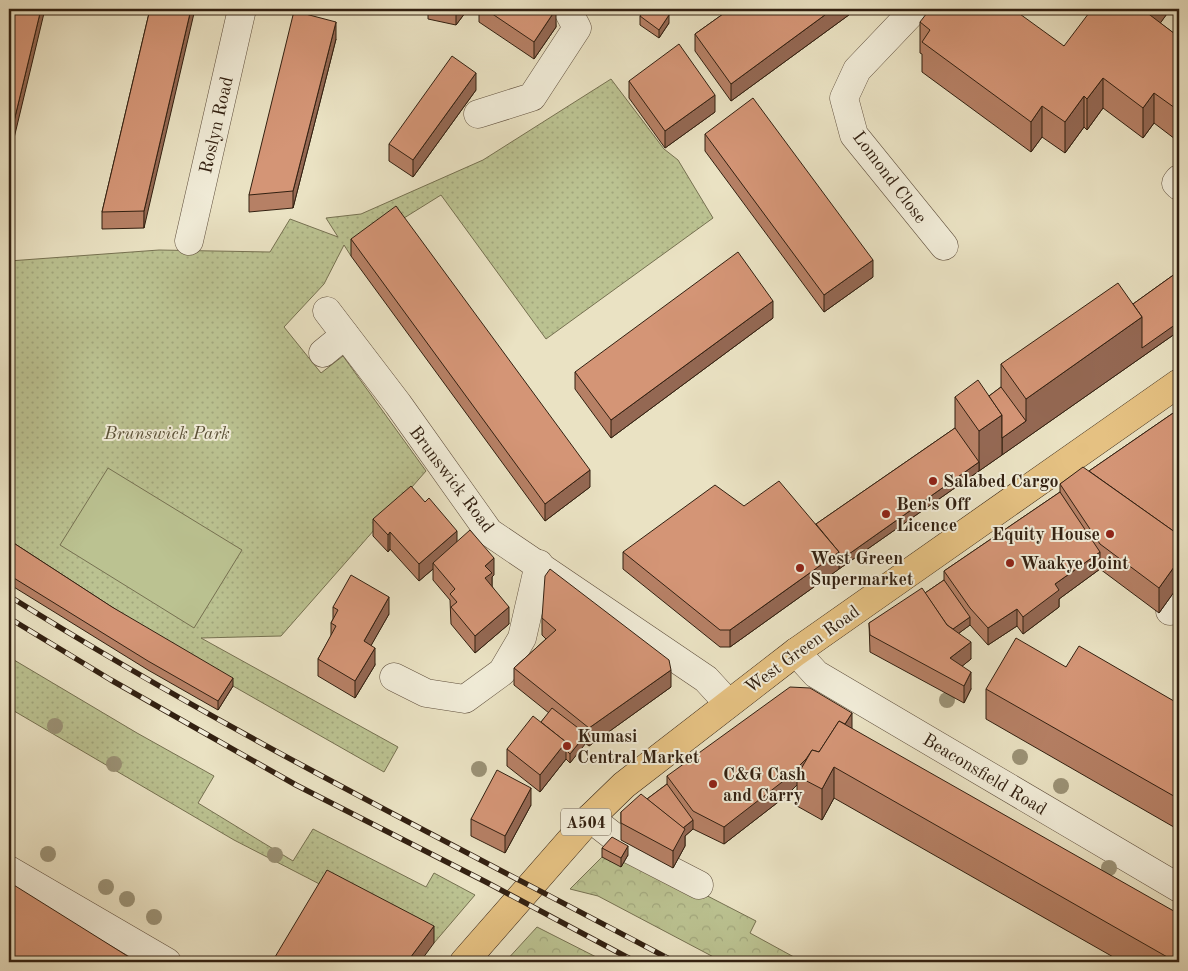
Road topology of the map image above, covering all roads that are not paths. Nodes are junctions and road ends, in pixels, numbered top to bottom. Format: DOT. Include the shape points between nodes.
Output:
graph roads {
  1 [pos="242,9"];
  2 [pos="567,9"];
  3 [pos="915,9"];
  4 [pos="478,114"];
  5 [pos="189,241"];
  6 [pos="944,246"];
  7 [pos="327,311"];
  8 [pos="345,336"];
  9 [pos="322,353"];
  10 [pos="1179,383"];
  11 [pos="539,564"];
  12 [pos="796,652"];
  13 [pos="394,677"];
  14 [pos="728,703"];
  15 [pos="590,818"];
  16 [pos="9,870"];
  17 [pos="699,886"];
  18 [pos="1179,888"];
  19 [pos="167,962"];
  20 [pos="464,962"];
  1 -- 5 [label="street, Roslyn Road"];
  2 -- 4 [label="street" via="577,28 532,96"];
  3 -- 6 [label="street, Lomond Close" via="857,70 844,98 854,136"];
  7 -- 8 [label="street, Brunswick Road"];
  8 -- 9 [label="street"];
  8 -- 11 [label="street, Brunswick Road" via="489,532"];
  10 -- 12 [label="main road, West Green Road / A504"];
  11 -- 13 [label="street" via="522,638 502,672 465,699 426,693"];
  11 -- 14 [label="street, Brunswick Road" via="706,679"];
  12 -- 14 [label="main road, West Green Road / A504"];
  12 -- 18 [label="street, Beaconsfield Road" via="816,674"];
  14 -- 15 [label="main road, West Green Road / A504" via="624,785"];
  15 -- 17 [label="street" via="631,850"];
  15 -- 20 [label="main road, West Green Road / A504"];
  16 -- 19 [label="street"];
}
